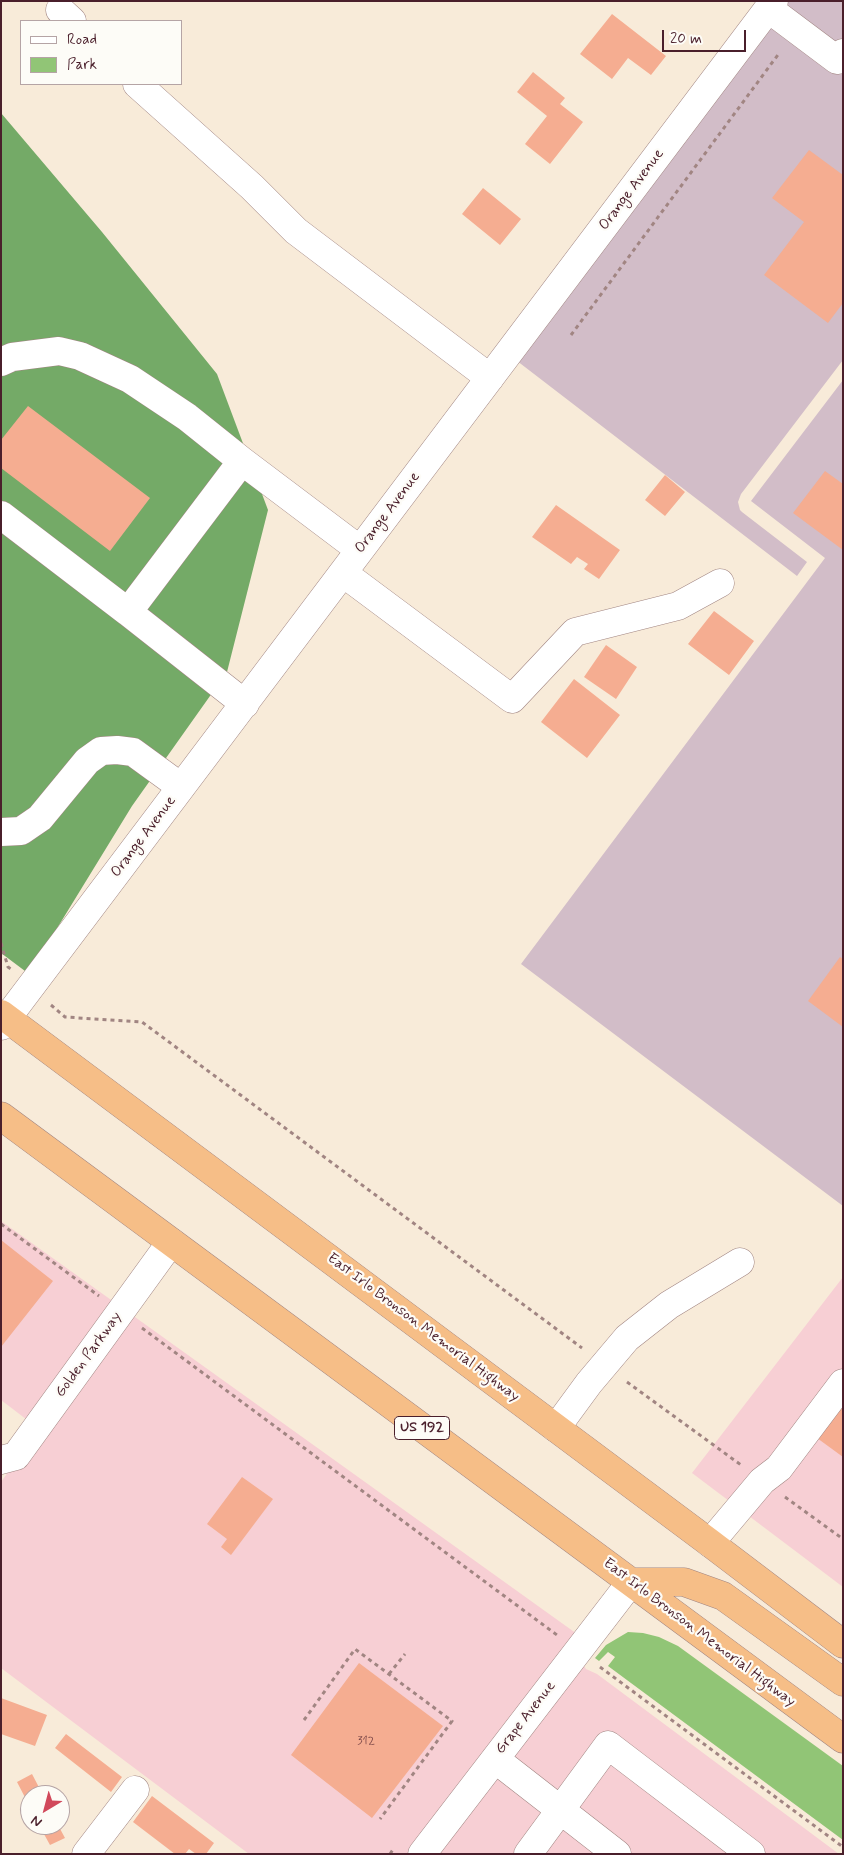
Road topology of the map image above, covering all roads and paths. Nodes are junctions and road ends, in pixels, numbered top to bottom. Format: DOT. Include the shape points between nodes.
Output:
graph roads {
  1 [pos="772,5"];
  2 [pos="796,30"];
  3 [pos="843,53"];
  4 [pos="138,85"];
  5 [pos="571,335"];
  6 [pos="1,362"];
  7 [pos="490,378"];
  8 [pos="242,461"];
  9 [pos="1,515"];
  10 [pos="360,550"];
  11 [pos="343,573"];
  12 [pos="720,583"];
  13 [pos="128,612"];
  14 [pos="244,704"];
  15 [pos="181,787"];
  16 [pos="1,832"];
  17 [pos="1,943"];
  18 [pos="30,988"];
  19 [pos="3,1020"];
  20 [pos="1,1116"];
  21 [pos="1,1224"];
  22 [pos="171,1242"];
  23 [pos="740,1262"];
  24 [pos="121,1312"];
  25 [pos="605,1365"];
  26 [pos="843,1382"];
  27 [pos="556,1428"];
  28 [pos="1,1460"];
  29 [pos="762,1481"];
  30 [pos="843,1539"];
  31 [pos="710,1543"];
  32 [pos="631,1582"];
  33 [pos="837,1636"];
  34 [pos="578,1650"];
  35 [pos="405,1654"];
  36 [pos="389,1674"];
  37 [pos="843,1682"];
  38 [pos="304,1720"];
  39 [pos="843,1739"];
  40 [pos="495,1759"];
  41 [pos="135,1790"];
  42 [pos="560,1810"];
  43 [pos="380,1819"];
  44 [pos="843,1846"];
  45 [pos="86,1854"];
  46 [pos="422,1854"];
  47 [pos="528,1854"];
  48 [pos="617,1854"];
  49 [pos="751,1854"];
  1 -- 2 [label="street"];
  1 -- 7 [label="street, Orange Avenue"];
  2 -- 3 [label="street" via="837,60"];
  2 -- 5 [label="path"];
  4 -- 7 [label="street" via="296,231"];
  6 -- 8 [label="street" via="12,357 59,351 80,356 130,379 187,417"];
  7 -- 10 [label="street, Orange Avenue"];
  8 -- 10 [label="street"];
  8 -- 13 [label="street"];
  9 -- 13 [label="street"];
  10 -- 11 [label="street, Orange Avenue"];
  11 -- 12 [label="street" via="512,700 574,632 678,606"];
  11 -- 14 [label="street, Orange Avenue"];
  13 -- 14 [label="street"];
  14 -- 15 [label="street, Orange Avenue"];
  15 -- 16 [label="street" via="133,752 102,751 87,761 40,818 21,831"];
  15 -- 18 [label="street, Orange Avenue"];
  17 -- 18 [label="path" via="8,967"];
  18 -- 19 [label="street, Orange Avenue"];
  18 -- 25 [label="path" via="66,1017 142,1022"];
  19 -- 27 [label="highway, East Irlo Bronson Memorial Highway"];
  20 -- 22 [label="highway, East Irlo Bronson Memorial Highway / US 192"];
  21 -- 24 [label="path"];
  22 -- 24 [label="street, Golden Parkway"];
  22 -- 32 [label="highway, East Irlo Bronson Memorial Highway / US 192"];
  23 -- 25 [label="street" via="669,1305 627,1338"];
  24 -- 28 [label="street, Golden Parkway" via="16,1456"];
  24 -- 34 [label="path"];
  25 -- 27 [label="street"];
  25 -- 29 [label="path"];
  26 -- 29 [label="street" via="779,1468"];
  27 -- 31 [label="highway, East Irlo Bronson Memorial Highway"];
  29 -- 30 [label="path"];
  29 -- 31 [label="street"];
  31 -- 33 [label="highway, East Irlo Bronson Memorial Highway"];
  32 -- 34 [label="street, Grape Avenue"];
  32 -- 37 [label="highway" via="684,1582 723,1596"];
  32 -- 39 [label="highway, East Irlo Bronson Memorial Highway / US 192"];
  34 -- 40 [label="street, Grape Avenue"];
  34 -- 44 [label="path"];
  35 -- 36 [label="path"];
  36 -- 38 [label="path" via="355,1649"];
  36 -- 43 [label="path" via="452,1721"];
  40 -- 42 [label="street"];
  40 -- 46 [label="street, Grape Avenue"];
  41 -- 45 [label="street"];
  42 -- 47 [label="street"];
  42 -- 48 [label="street"];
  42 -- 49 [label="street" via="608,1745"];
}
